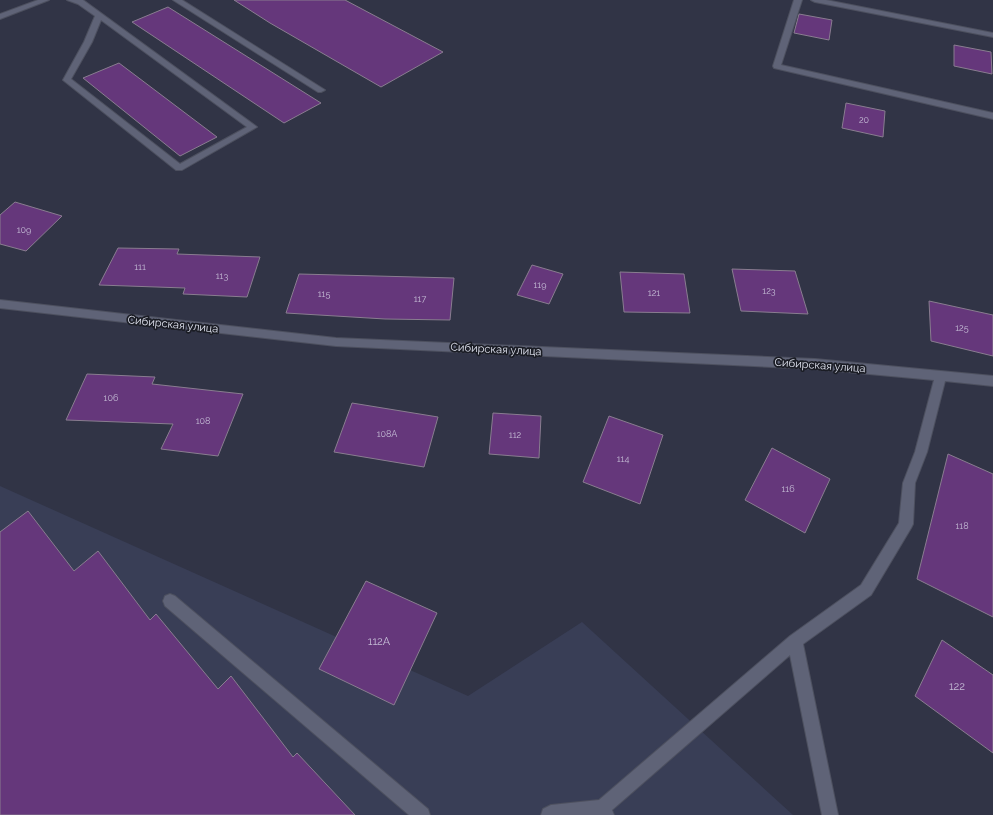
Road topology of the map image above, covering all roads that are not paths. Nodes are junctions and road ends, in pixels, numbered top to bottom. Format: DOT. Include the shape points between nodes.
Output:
graph roads {
  1 [pos="45,0"];
  2 [pos="71,0"];
  3 [pos="176,0"];
  4 [pos="798,0"];
  5 [pos="815,0"];
  6 [pos="99,16"];
  7 [pos="0,17"];
  8 [pos="993,35"];
  9 [pos="321,90"];
  10 [pos="993,116"];
  11 [pos="0,304"];
  12 [pos="941,375"];
  13 [pos="993,380"];
  14 [pos="170,602"];
  15 [pos="795,641"];
  16 [pos="604,812"];
  17 [pos="546,814"];
  18 [pos="422,815"];
  19 [pos="830,815"];
  1 -- 7 [label="street"];
  2 -- 6 [label="street" via="80,2"];
  3 -- 9 [label="street"];
  4 -- 10 [label="street" via="777,66"];
  5 -- 8 [label="street"];
  6 -- 6 [label="street" via="67,80 179,168 253,127"];
  11 -- 12 [label="street, Сибирская улица" via="336,342 815,364"];
  12 -- 13 [label="street, Сибирская улица"];
  12 -- 15 [label="street" via="921,452 909,483 906,524 866,590"];
  14 -- 18 [label="street"];
  15 -- 16 [label="street"];
  15 -- 19 [label="street"];
  16 -- 17 [label="street"];
}
